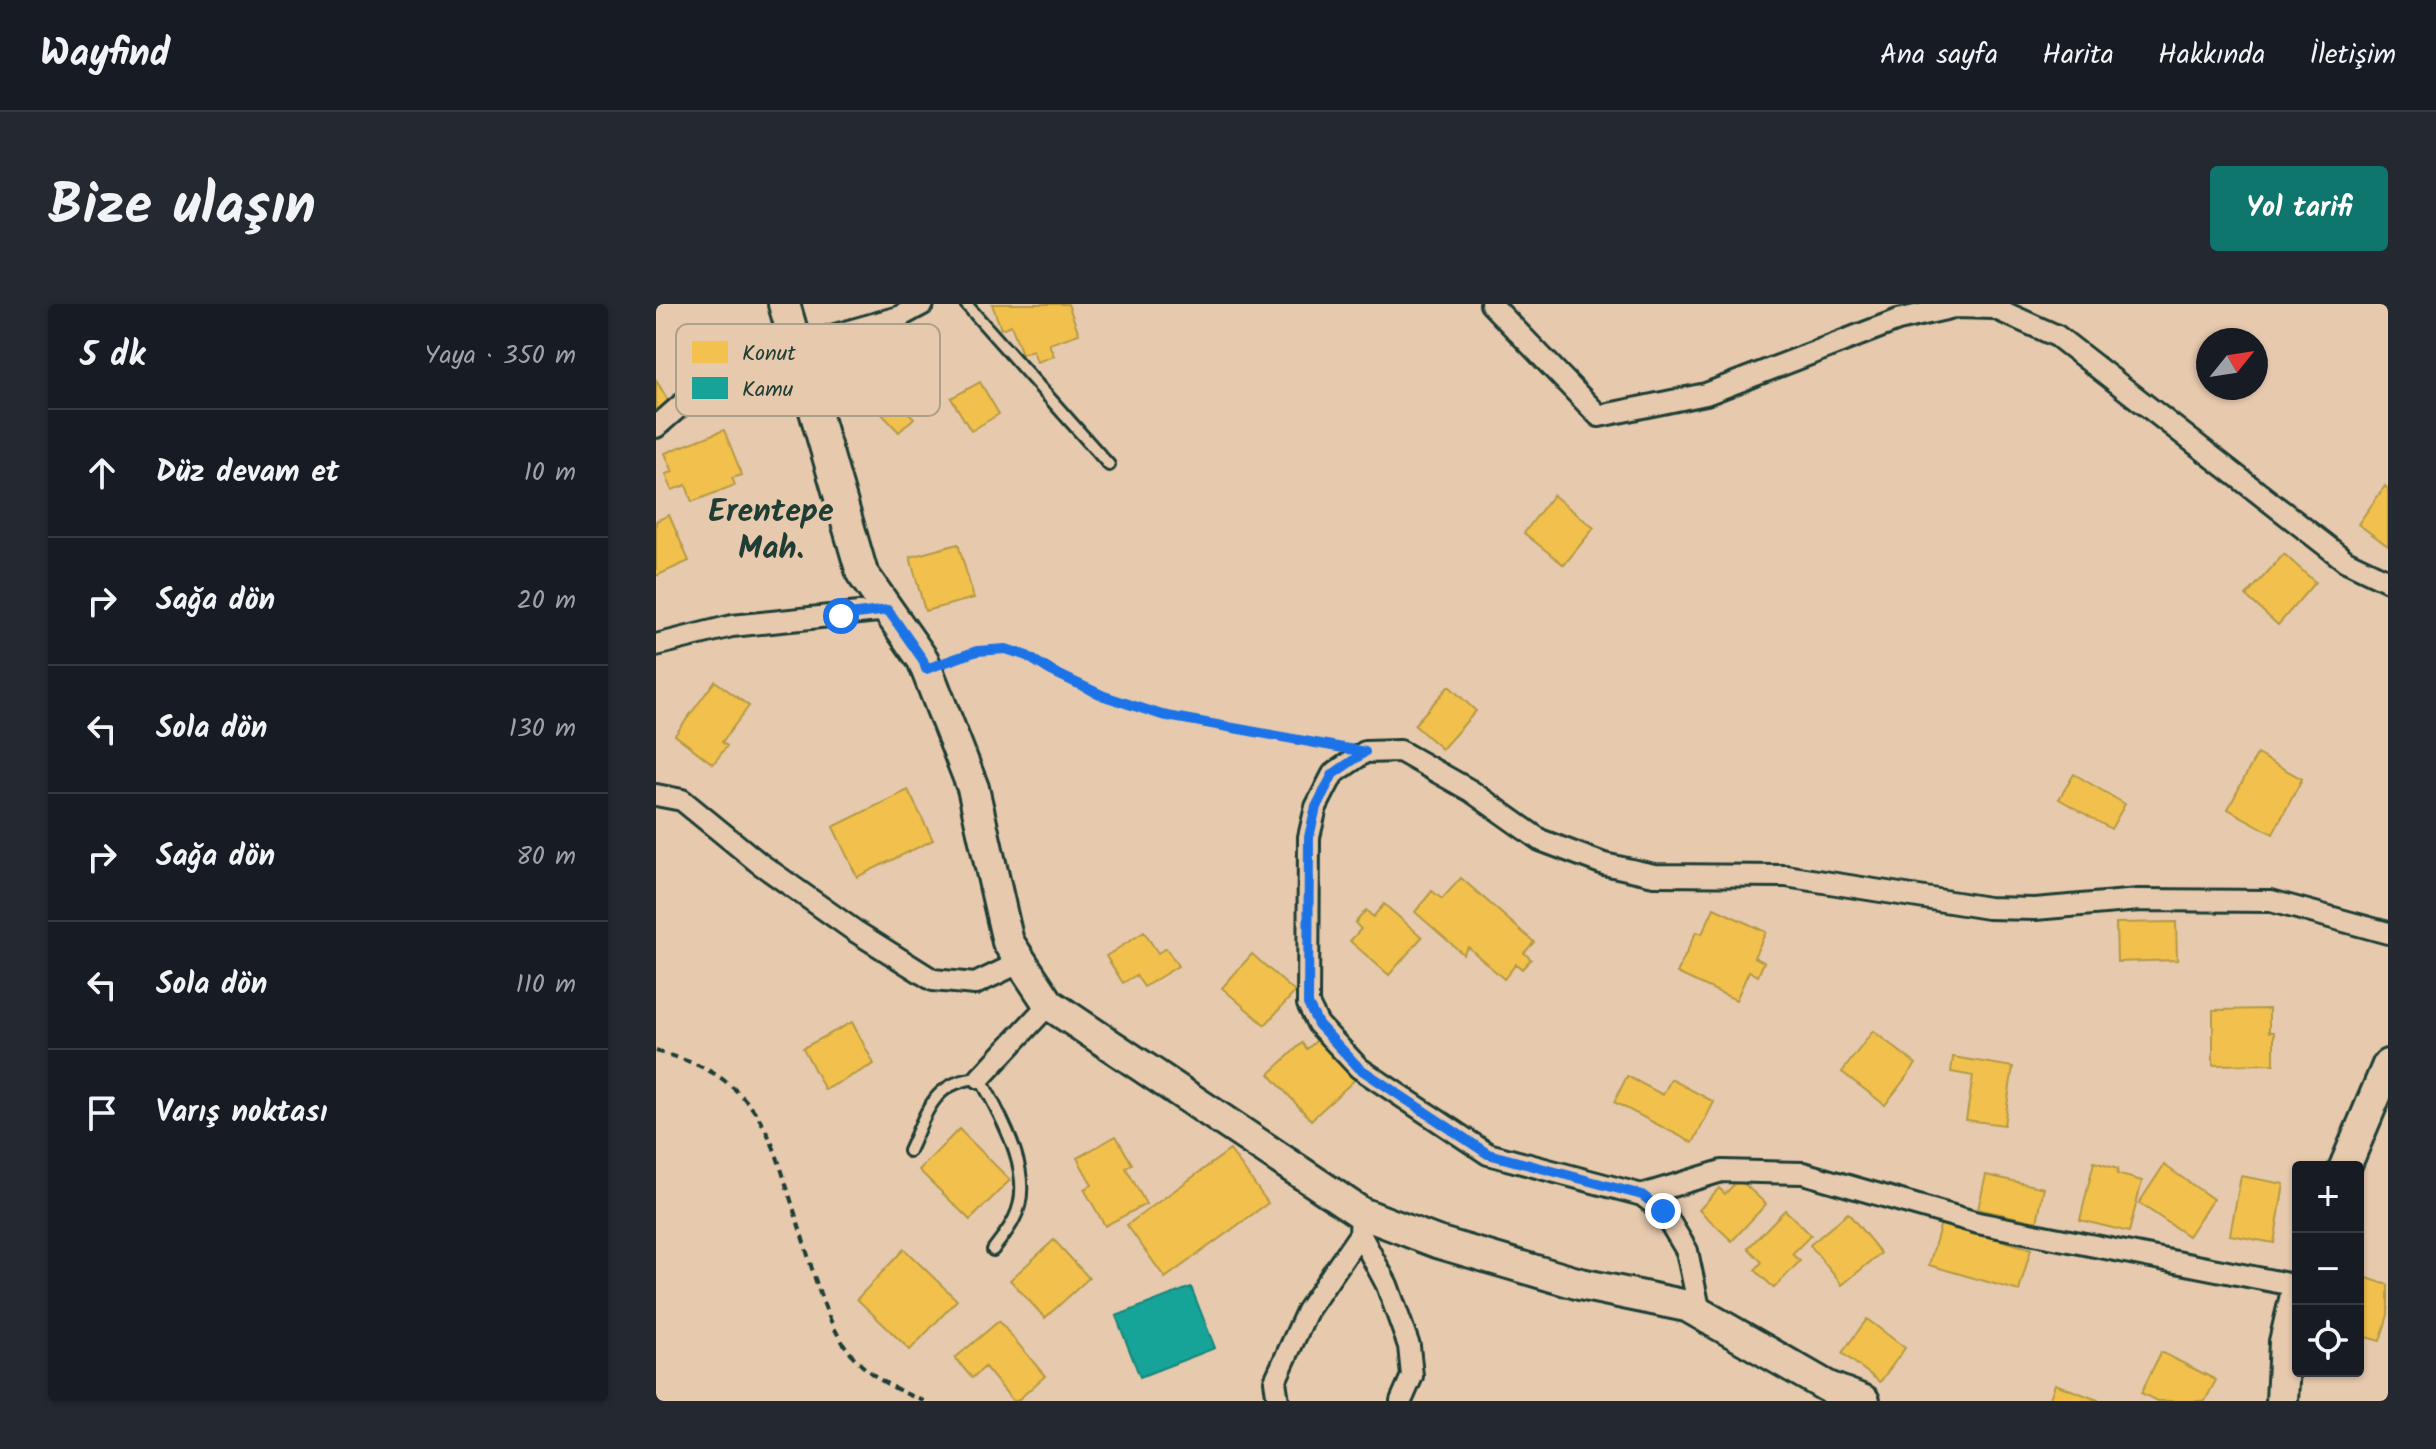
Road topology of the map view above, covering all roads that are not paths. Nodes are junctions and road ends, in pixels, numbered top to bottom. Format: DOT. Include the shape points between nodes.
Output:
graph roads {
  1 [pos="784,304"];
  2 [pos="923,304"];
  3 [pos="966,304"];
  4 [pos="1491,304"];
  5 [pos="790,324"];
  6 [pos="874,324"];
  7 [pos="676,409"];
  8 [pos="816,416"];
  9 [pos="656,427"];
  10 [pos="1109,465"];
  11 [pos="2388,581"];
  12 [pos="888,610"];
  13 [pos="656,645"];
  14 [pos="656,795"];
  15 [pos="2388,933"];
  16 [pos="1021,962"];
  17 [pos="1049,1004"];
  18 [pos="2388,1065"];
  19 [pos="980,1078"];
  20 [pos="909,1151"];
  21 [pos="2348,1161"];
  22 [pos="1642,1195"];
  23 [pos="1361,1224"];
  24 [pos="993,1250"];
  25 [pos="2292,1285"];
  26 [pos="2294,1305"];
  27 [pos="1700,1313"];
  28 [pos="1278,1401"];
  29 [pos="1401,1401"];
  30 [pos="1864,1401"];
  31 [pos="2282,1401"];
  1 -- 5 [label="street"];
  2 -- 6 [label="street"];
  3 -- 10 [label="lane"];
  4 -- 11 [label="street" via="1599,416 1706,394 1898,320 1954,307 1994,308 2057,336 2346,561"];
  7 -- 9 [label="street"];
  8 -- 12 [label="street" via="862,573"];
  12 -- 13 [label="street" via="732,626"];
  12 -- 16 [label="street" via="923,660 973,788 1008,942"];
  14 -- 16 [label="street" via="682,800 759,863 933,980 975,984"];
  15 -- 22 [label="street" via="2271,901 2139,900 1988,908 1786,876 1654,875 1604,864 1540,840 1471,791 1400,751 1365,752 1333,774 1316,807 1309,837 1308,1004 1318,1024 1359,1068 1488,1154"];
  16 -- 17 [label="street"];
  17 -- 19 [label="street"];
  17 -- 23 [label="street"];
  18 -- 21 [label="street"];
  19 -- 20 [label="lane" via="947,1085 934,1097"];
  19 -- 24 [label="lane" via="1019,1166 1016,1217"];
  22 -- 25 [label="street" via="1722,1171 1803,1173 1978,1223"];
  22 -- 27 [label="street" via="1663,1211 1687,1251"];
  23 -- 27 [label="street"];
  23 -- 28 [label="street" via="1307,1311 1275,1381"];
  23 -- 29 [label="street" via="1409,1346 1412,1376"];
  26 -- 31 [label="street" via="2285,1342"];
  27 -- 30 [label="street" via="1828,1387"];
}
